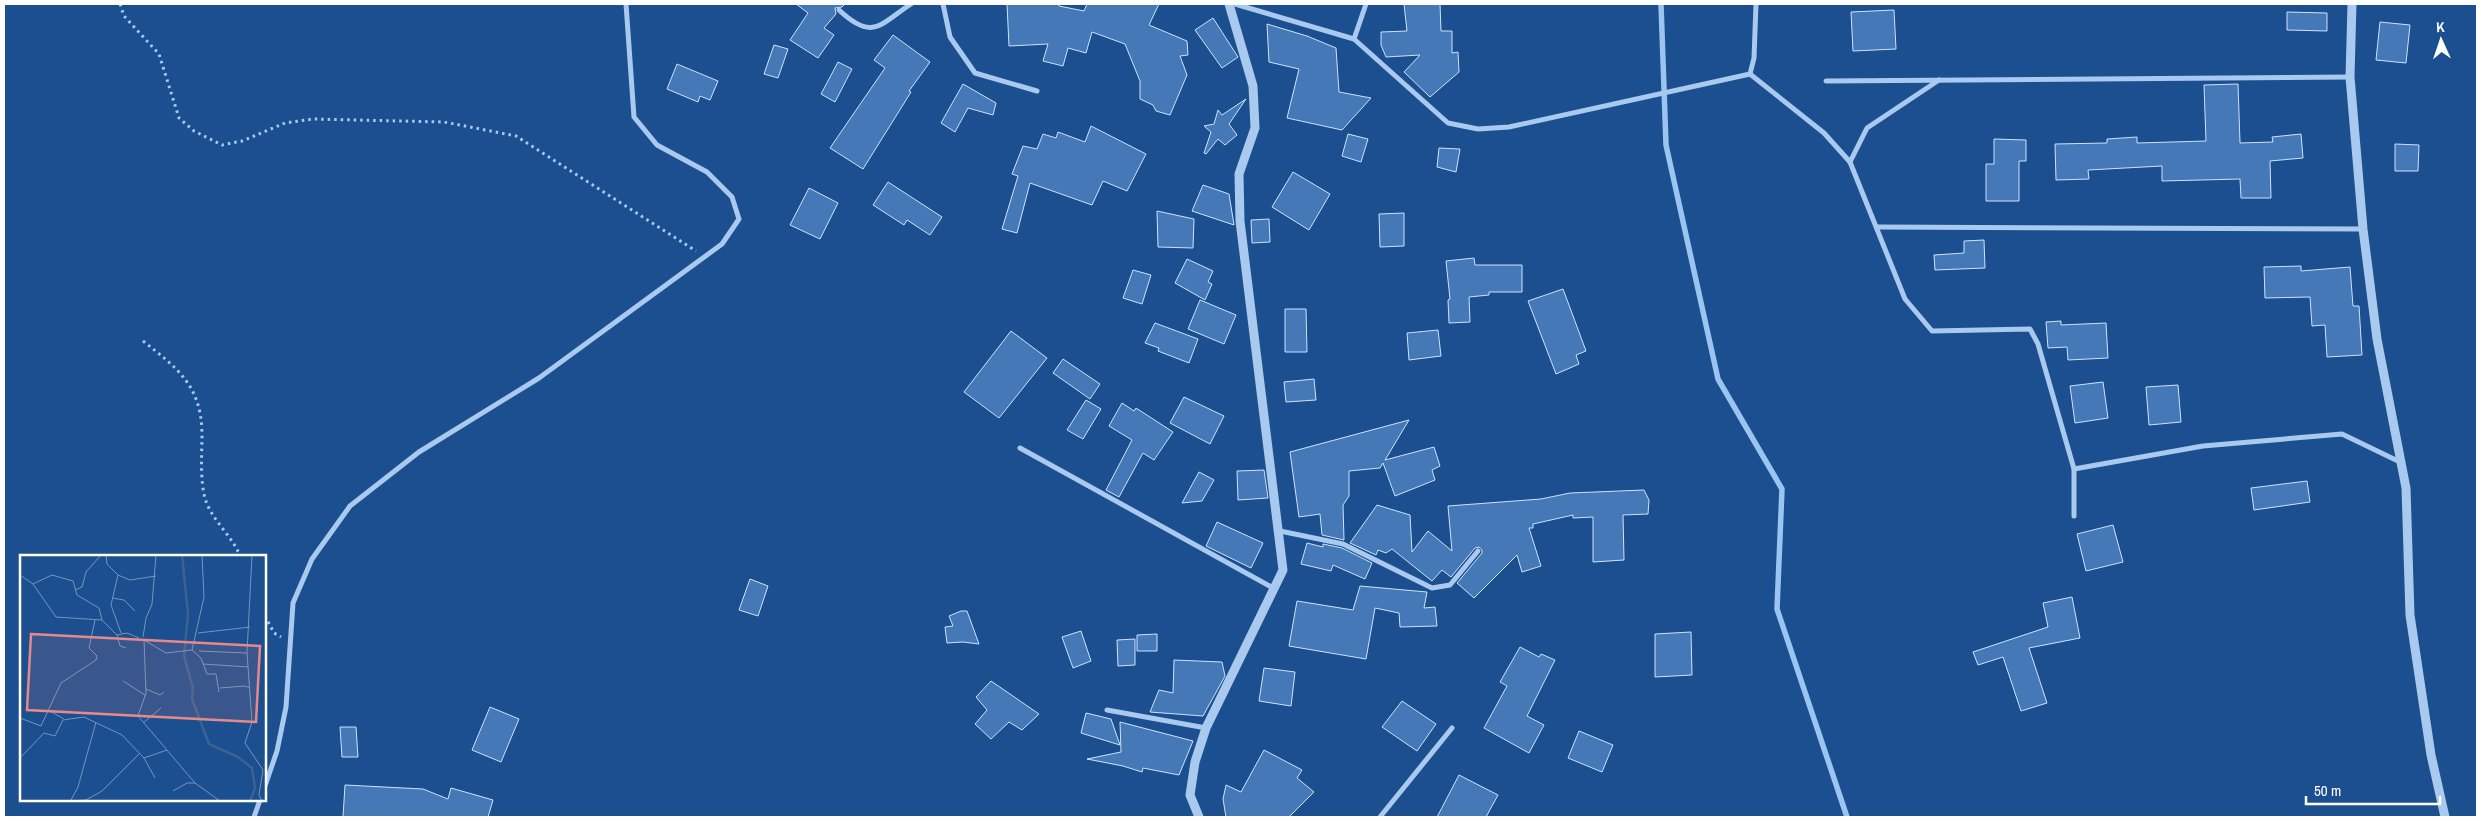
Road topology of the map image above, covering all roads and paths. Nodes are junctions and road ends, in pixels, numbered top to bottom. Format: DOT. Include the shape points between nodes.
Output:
graph roads {
  1 [pos="120,4"];
  2 [pos="626,4"];
  3 [pos="912,4"];
  4 [pos="944,4"];
  5 [pos="1229,4"];
  6 [pos="1235,4"];
  7 [pos="1366,4"];
  8 [pos="1756,4"];
  9 [pos="2352,4"];
  10 [pos="839,10"];
  11 [pos="1354,39"];
  12 [pos="1750,74"];
  13 [pos="2350,77"];
  14 [pos="1939,80"];
  15 [pos="1826,81"];
  16 [pos="1037,91"];
  17 [pos="1850,162"];
  18 [pos="1878,227"];
  19 [pos="2363,229"];
  20 [pos="704,256"];
  21 [pos="143,341"];
  22 [pos="1020,448"];
  23 [pos="2400,462"];
  24 [pos="2074,468"];
  25 [pos="2074,516"];
  26 [pos="1280,531"];
  27 [pos="1478,551"];
  28 [pos="240,555"];
  29 [pos="1275,589"];
  30 [pos="266,618"];
  31 [pos="290,644"];
  32 [pos="1108,710"];
  33 [pos="1206,728"];
  34 [pos="1452,728"];
  35 [pos="266,783"];
  36 [pos="260,801"];
  37 [pos="254,817"];
  38 [pos="1199,817"];
  39 [pos="1380,817"];
  40 [pos="2444,817"];
  1 -- 20 [label="path" via="124,16 159,54 178,118 194,131 222,145 242,141 285,123 313,119 444,122 516,136"];
  2 -- 20 [label="street" via="634,117 657,145 707,172 732,197 739,219 722,244"];
  3 -- 10 [label="street" via="873,28 862,28"];
  4 -- 16 [label="street" via="950,37 975,73"];
  5 -- 26 [label="street" via="1253,86 1256,128 1239,174 1240,221"];
  6 -- 11 [label="street"];
  7 -- 11 [label="street"];
  8 -- 12 [label="street" via="1754,58"];
  9 -- 13 [label="street"];
  11 -- 12 [label="street" via="1448,123 1478,129 1509,127"];
  12 -- 17 [label="street" via="1824,133"];
  13 -- 14 [label="street"];
  13 -- 19 [label="street"];
  14 -- 15 [label="street"];
  14 -- 17 [label="street" via="1867,128"];
  17 -- 18 [label="street"];
  18 -- 19 [label="street"];
  18 -- 24 [label="street" via="1906,299 1932,331 2030,329 2038,344"];
  19 -- 23 [label="street" via="2377,339"];
  20 -- 31 [label="street" via="539,378 419,452 350,506 312,559 296,594"];
  21 -- 28 [label="path" via="180,371 197,399 202,431 204,495 211,515"];
  22 -- 29 [label="street"];
  23 -- 24 [label="street" via="2342,434 2203,446"];
  23 -- 40 [label="street" via="2406,488 2410,614 2431,755"];
  24 -- 25 [label="street"];
  26 -- 27 [label="street" via="1343,544 1432,588 1450,585"];
  26 -- 29 [label="street" via="1283,570"];
  29 -- 33 [label="street"];
  30 -- 31 [label="path" via="274,633"];
  31 -- 35 [label="street" via="286,707"];
  32 -- 33 [label="street"];
  33 -- 38 [label="street" via="1195,762 1190,795"];
  34 -- 39 [label="street"];
  36 -- 37 [label="street"];
}
